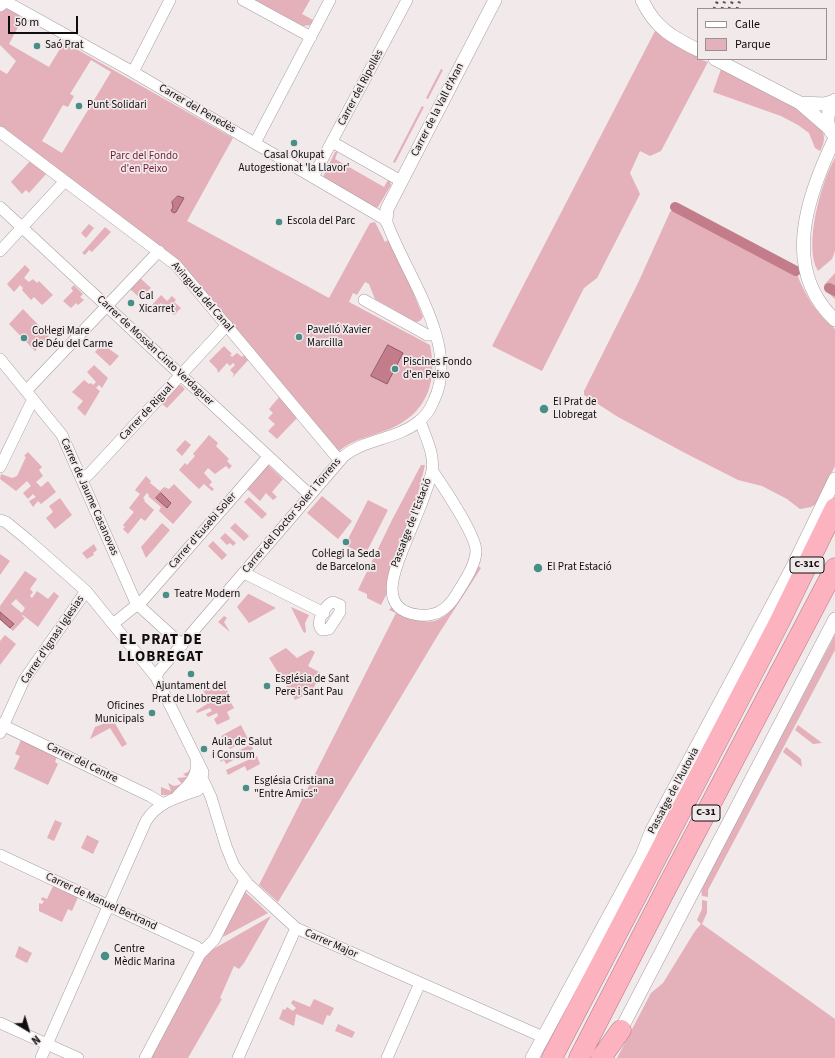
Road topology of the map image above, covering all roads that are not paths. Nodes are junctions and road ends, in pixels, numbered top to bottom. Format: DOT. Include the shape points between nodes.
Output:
graph roads {
  1 [pos="170,0"];
  2 [pos="243,0"];
  3 [pos="330,0"];
  4 [pos="407,0"];
  5 [pos="495,0"];
  6 [pos="642,0"];
  7 [pos="4,2"];
  8 [pos="311,37"];
  9 [pos="697,49"];
  10 [pos="717,60"];
  11 [pos="133,72"];
  12 [pos="835,100"];
  13 [pos="800,103"];
  14 [pos="0,132"];
  15 [pos="833,135"];
  16 [pos="332,142"];
  17 [pos="255,143"];
  18 [pos="314,177"];
  19 [pos="65,181"];
  20 [pos="402,181"];
  21 [pos="0,207"];
  22 [pos="386,220"];
  23 [pos="22,227"];
  24 [pos="0,250"];
  25 [pos="159,251"];
  26 [pos="364,300"];
  27 [pos="107,307"];
  28 [pos="835,320"];
  29 [pos="227,325"];
  30 [pos="435,335"];
  31 [pos="0,360"];
  32 [pos="181,375"];
  33 [pos="29,395"];
  34 [pos="420,421"];
  35 [pos="268,457"];
  36 [pos="339,460"];
  37 [pos="0,467"];
  38 [pos="432,470"];
  39 [pos="835,479"];
  40 [pos="82,480"];
  41 [pos="310,495"];
  42 [pos="835,508"];
  43 [pos="0,520"];
  44 [pos="835,529"];
  45 [pos="835,568"];
  46 [pos="244,573"];
  47 [pos="86,590"];
  48 [pos="136,603"];
  49 [pos="324,613"];
  50 [pos="835,619"];
  51 [pos="779,623"];
  52 [pos="112,624"];
  53 [pos="183,643"];
  54 [pos="156,677"];
  55 [pos="1,727"];
  56 [pos="194,755"];
  57 [pos="197,767"];
  58 [pos="203,779"];
  59 [pos="192,792"];
  60 [pos="209,793"];
  61 [pos="167,801"];
  62 [pos="0,855"];
  63 [pos="246,882"];
  64 [pos="108,906"];
  65 [pos="296,928"];
  66 [pos="200,952"];
  67 [pos="420,983"];
  68 [pos="0,1023"];
  69 [pos="621,1030"];
  70 [pos="543,1037"];
  71 [pos="48,1044"];
  72 [pos="41,1058"];
  73 [pos="78,1058"];
  74 [pos="145,1058"];
  75 [pos="238,1058"];
  76 [pos="387,1058"];
  77 [pos="532,1058"];
  78 [pos="552,1058"];
  79 [pos="579,1058"];
  80 [pos="601,1058"];
  81 [pos="606,1058"];
  1 -- 11 [label="street"];
  2 -- 8 [label="street"];
  3 -- 8 [label="street"];
  4 -- 16 [label="street, Carrer del Ripollès"];
  5 -- 20 [label="street, Carrer de la Vall d'Aran"];
  6 -- 9 [label="street" via="651,18 660,27"];
  7 -- 11 [label="street, Carrer del Penedès"];
  8 -- 17 [label="street"];
  10 -- 13 [label="street"];
  11 -- 17 [label="street, Carrer del Penedès"];
  12 -- 13 [label="street" via="824,104"];
  12 -- 15 [label="street" via="828,113"];
  13 -- 15 [label="street"];
  14 -- 19 [label="street, Avinguda del Canal"];
  15 -- 28 [label="street" via="810,196 804,230 804,261 819,300"];
  16 -- 18 [label="street, Carrer del Ripollès"];
  16 -- 20 [label="street"];
  17 -- 18 [label="street, Carrer del Penedès"];
  18 -- 22 [label="street, Carrer del Penedès"];
  19 -- 23 [label="street"];
  19 -- 25 [label="street, Avinguda del Canal"];
  20 -- 22 [label="street, Carrer de la Vall d'Aran" via="387,209"];
  21 -- 23 [label="street, Carrer de Mossèn Cinto Verdaguer"];
  22 -- 30 [label="street, Carrer del Doctor Soler i Torrens" via="418,286"];
  23 -- 24 [label="street"];
  23 -- 27 [label="street, Carrer de Mossèn Cinto Verdaguer"];
  25 -- 27 [label="street"];
  25 -- 29 [label="street, Avinguda del Canal" via="189,278"];
  26 -- 30 [label="street" via="427,335"];
  27 -- 32 [label="street, Carrer de Mossèn Cinto Verdaguer"];
  27 -- 33 [label="street"];
  29 -- 32 [label="street, Carrer de Rigual"];
  29 -- 36 [label="street, Avinguda del Canal"];
  30 -- 34 [label="street, Carrer del Doctor Soler i Torrens" via="440,351 442,376 432,404"];
  31 -- 33 [label="street, Carrer de Jaume Casanovas"];
  32 -- 35 [label="street, Carrer de Mossèn Cinto Verdaguer"];
  32 -- 40 [label="street, Carrer de Rigual"];
  33 -- 37 [label="street"];
  33 -- 40 [label="street, Carrer de Jaume Casanovas" via="62,435"];
  34 -- 36 [label="street, Carrer del Doctor Soler i Torrens" via="404,431 354,449"];
  34 -- 38 [label="street, Passatge de l'Estació" via="430,451"];
  35 -- 41 [label="street, Carrer de Mossèn Cinto Verdaguer"];
  35 -- 48 [label="street, Carrer d'Eusebi Soler" via="144,599"];
  36 -- 41 [label="street, Carrer del Doctor Soler i Torrens"];
  38 -- 38 [label="street, Passatge de l'Estació" via="393,573 392,588 395,600 404,610 430,616 448,606 466,577 476,552 474,539"];
  39 -- 70 [label="street, Passatge de l'Autovia" via="787,578"];
  40 -- 48 [label="street, Carrer de Jaume Casanovas"];
  41 -- 46 [label="street, Carrer del Doctor Soler i Torrens"];
  42 -- 51 [label="highway, C-31C"];
  43 -- 47 [label="street" via="6,522"];
  44 -- 51 [label="highway, C-31"];
  45 -- 79 [label="highway, C-31"];
  46 -- 49 [label="street"];
  46 -- 53 [label="street, Carrer del Doctor Soler i Torrens"];
  47 -- 52 [label="street"];
  47 -- 55 [label="street, Carrer d'Ignasi Iglesias" via="31,668"];
  48 -- 52 [label="street, Carrer d'Eusebi Soler"];
  48 -- 53 [label="street"];
  50 -- 69 [label="street"];
  51 -- 78 [label="highway, C-31"];
  52 -- 54 [label="street"];
  53 -- 54 [label="street, Carrer del Doctor Soler i Torrens"];
  54 -- 56 [label="street"];
  55 -- 61 [label="street, Carrer del Centre" via="150,796"];
  56 -- 57 [label="street, Carrer Major"];
  56 -- 58 [label="street" via="202,768"];
  57 -- 58 [label="street, Carrer Major"];
  57 -- 61 [label="street" via="191,782"];
  58 -- 59 [label="street" via="199,787"];
  58 -- 60 [label="street, Carrer Major"];
  59 -- 60 [label="street" via="202,790"];
  59 -- 61 [label="street"];
  60 -- 63 [label="street, Carrer Major" via="234,866"];
  61 -- 64 [label="street" via="152,811 146,821"];
  62 -- 64 [label="street, Carrer de Manuel Bertrand"];
  63 -- 65 [label="street, Carrer Major"];
  63 -- 66 [label="street" via="214,940"];
  64 -- 66 [label="street, Carrer de Manuel Bertrand" via="197,947"];
  64 -- 71 [label="street"];
  65 -- 67 [label="street, Carrer Major"];
  65 -- 75 [label="street"];
  66 -- 74 [label="street"];
  67 -- 70 [label="street, Carrer Major"];
  67 -- 76 [label="street"];
  68 -- 71 [label="street"];
  69 -- 80 [label="highway"];
  69 -- 81 [label="street"];
  70 -- 77 [label="street, Passatge de l'Autovia"];
  71 -- 72 [label="street"];
  71 -- 73 [label="street"];
}
